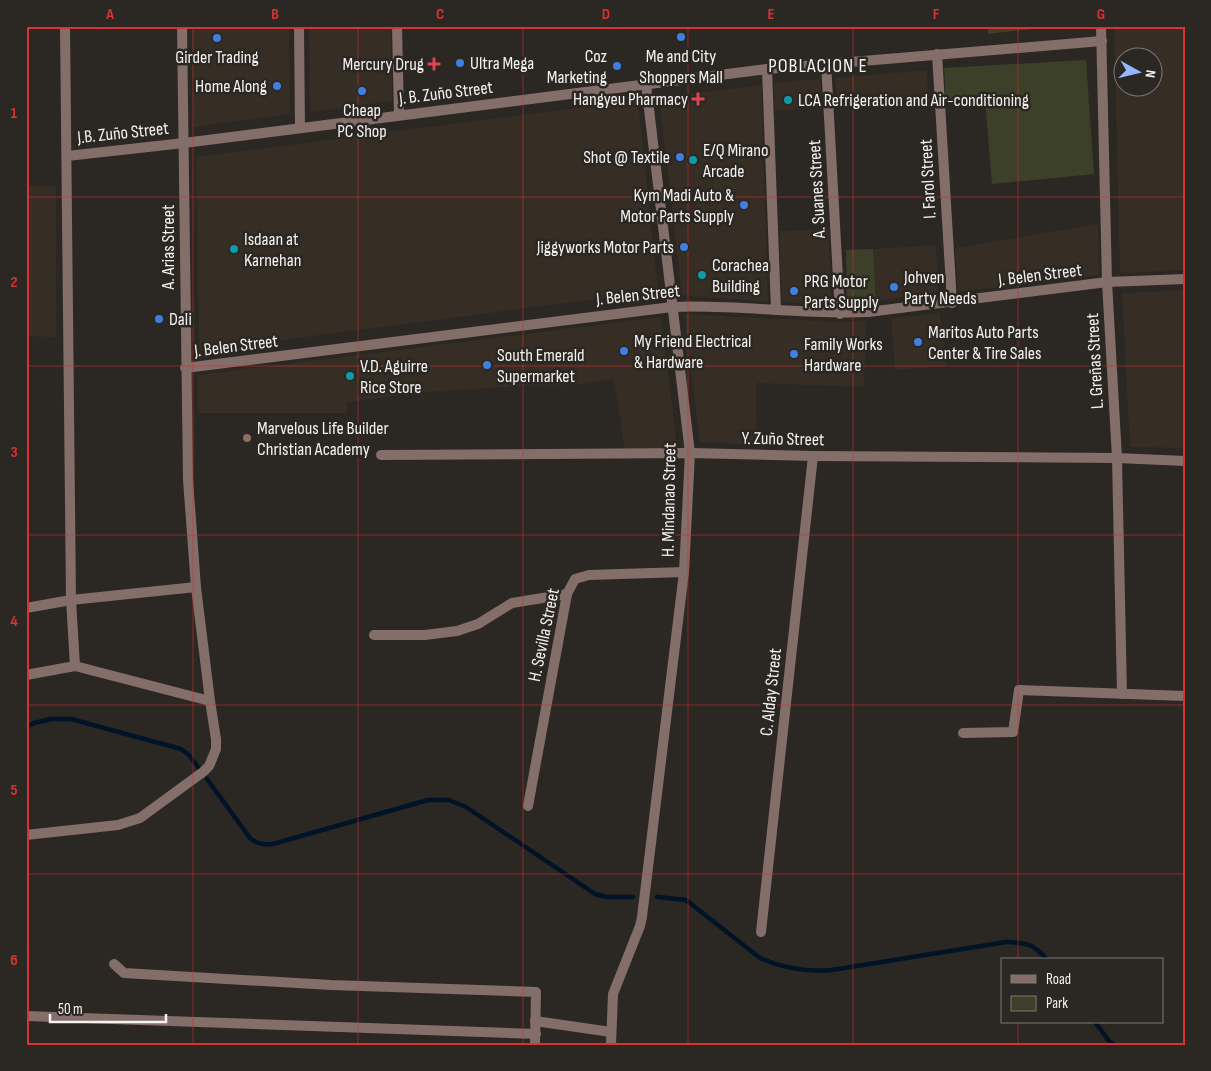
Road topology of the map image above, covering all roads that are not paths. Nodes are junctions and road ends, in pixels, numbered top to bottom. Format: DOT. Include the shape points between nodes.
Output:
graph roads {
  1 [pos="65,26"];
  2 [pos="182,26"];
  3 [pos="299,26"];
  4 [pos="397,26"];
  5 [pos="1101,26"];
  6 [pos="1102,41"];
  7 [pos="937,54"];
  8 [pos="826,63"];
  9 [pos="767,69"];
  10 [pos="646,84"];
  11 [pos="399,115"];
  12 [pos="300,128"];
  13 [pos="184,143"];
  14 [pos="67,156"];
  15 [pos="1185,279"];
  16 [pos="1107,282"];
  17 [pos="952,303"];
  18 [pos="672,307"];
  19 [pos="776,310"];
  20 [pos="840,314"];
  21 [pos="185,368"];
  22 [pos="690,454"];
  23 [pos="381,455"];
  24 [pos="813,456"];
  25 [pos="1117,458"];
  26 [pos="1185,461"];
  27 [pos="684,572"];
  28 [pos="196,586"];
  29 [pos="567,594"];
  30 [pos="71,600"];
  31 [pos="26,608"];
  32 [pos="374,635"];
  33 [pos="74,666"];
  34 [pos="26,674"];
  35 [pos="1122,694"];
  36 [pos="1185,696"];
  37 [pos="210,701"];
  38 [pos="963,732"];
  39 [pos="528,806"];
  40 [pos="26,835"];
  41 [pos="760,932"];
  42 [pos="114,964"];
  43 [pos="26,1016"];
  44 [pos="535,1021"];
  45 [pos="611,1032"];
  46 [pos="535,1039"];
  47 [pos="611,1045"];
  1 -- 14 [label="street"];
  2 -- 13 [label="street, A. Arias Street"];
  3 -- 12 [label="street"];
  4 -- 11 [label="street"];
  5 -- 6 [label="street, L. Greñas Street"];
  6 -- 7 [label="street, J. B. Zuño Street"];
  6 -- 16 [label="street, L. Greñas Street"];
  7 -- 8 [label="street, J. B. Zuño Street"];
  7 -- 17 [label="street, I. Farol Street"];
  8 -- 9 [label="street, J. B. Zuño Street"];
  8 -- 20 [label="street, A. Suanes Street"];
  9 -- 10 [label="street, J. B. Zuño Street"];
  9 -- 19 [label="street"];
  10 -- 11 [label="street, J. B. Zuño Street"];
  10 -- 18 [label="street, H. Mindanao Street"];
  11 -- 12 [label="street, J. B. Zuño Street"];
  12 -- 13 [label="street, J. B. Zuño Street"];
  13 -- 14 [label="street, J.B. Zuño Street"];
  13 -- 21 [label="street, A. Arias Street"];
  14 -- 30 [label="street"];
  15 -- 16 [label="street, J. Belen Street"];
  16 -- 17 [label="street, J. Belen Street"];
  16 -- 25 [label="street, L. Greñas Street"];
  17 -- 20 [label="street, J. Belen Street"];
  18 -- 19 [label="street, J. Belen Street" via="700,305"];
  18 -- 21 [label="street, J. Belen Street"];
  18 -- 22 [label="street, H. Mindanao Street"];
  19 -- 20 [label="street, J. Belen Street"];
  21 -- 28 [label="street, A. Arias Street" via="188,480"];
  22 -- 23 [label="street, Y. Zuño Street"];
  22 -- 24 [label="street, Y. Zuño Street"];
  22 -- 27 [label="street, H. Mindanao Street"];
  24 -- 25 [label="street, Y. Zuño Street"];
  24 -- 41 [label="street, C. Alday Street"];
  25 -- 26 [label="street, Y. Zuño Street"];
  25 -- 35 [label="street, L. Greñas Street"];
  27 -- 29 [label="street, H. Sevilla Street" via="589,575 574,579"];
  27 -- 45 [label="street, H. Mindanao Street" via="642,917 613,994"];
  28 -- 30 [label="street"];
  28 -- 37 [label="street, A. Arias Street"];
  29 -- 32 [label="street" via="512,602 478,624 457,631"];
  29 -- 39 [label="street, H. Sevilla Street"];
  30 -- 31 [label="street"];
  30 -- 33 [label="street"];
  33 -- 34 [label="street"];
  33 -- 37 [label="street"];
  35 -- 36 [label="street"];
  35 -- 38 [label="street" via="1019,690 1013,732"];
  37 -- 40 [label="street, A. Arias Street" via="216,749 209,766 156,807 140,818 118,825"];
  42 -- 44 [label="street" via="124,973 536,992"];
  43 -- 46 [label="street"];
  44 -- 45 [label="street"];
  44 -- 46 [label="street"];
  45 -- 47 [label="street, H. Mindanao Street"];
}
